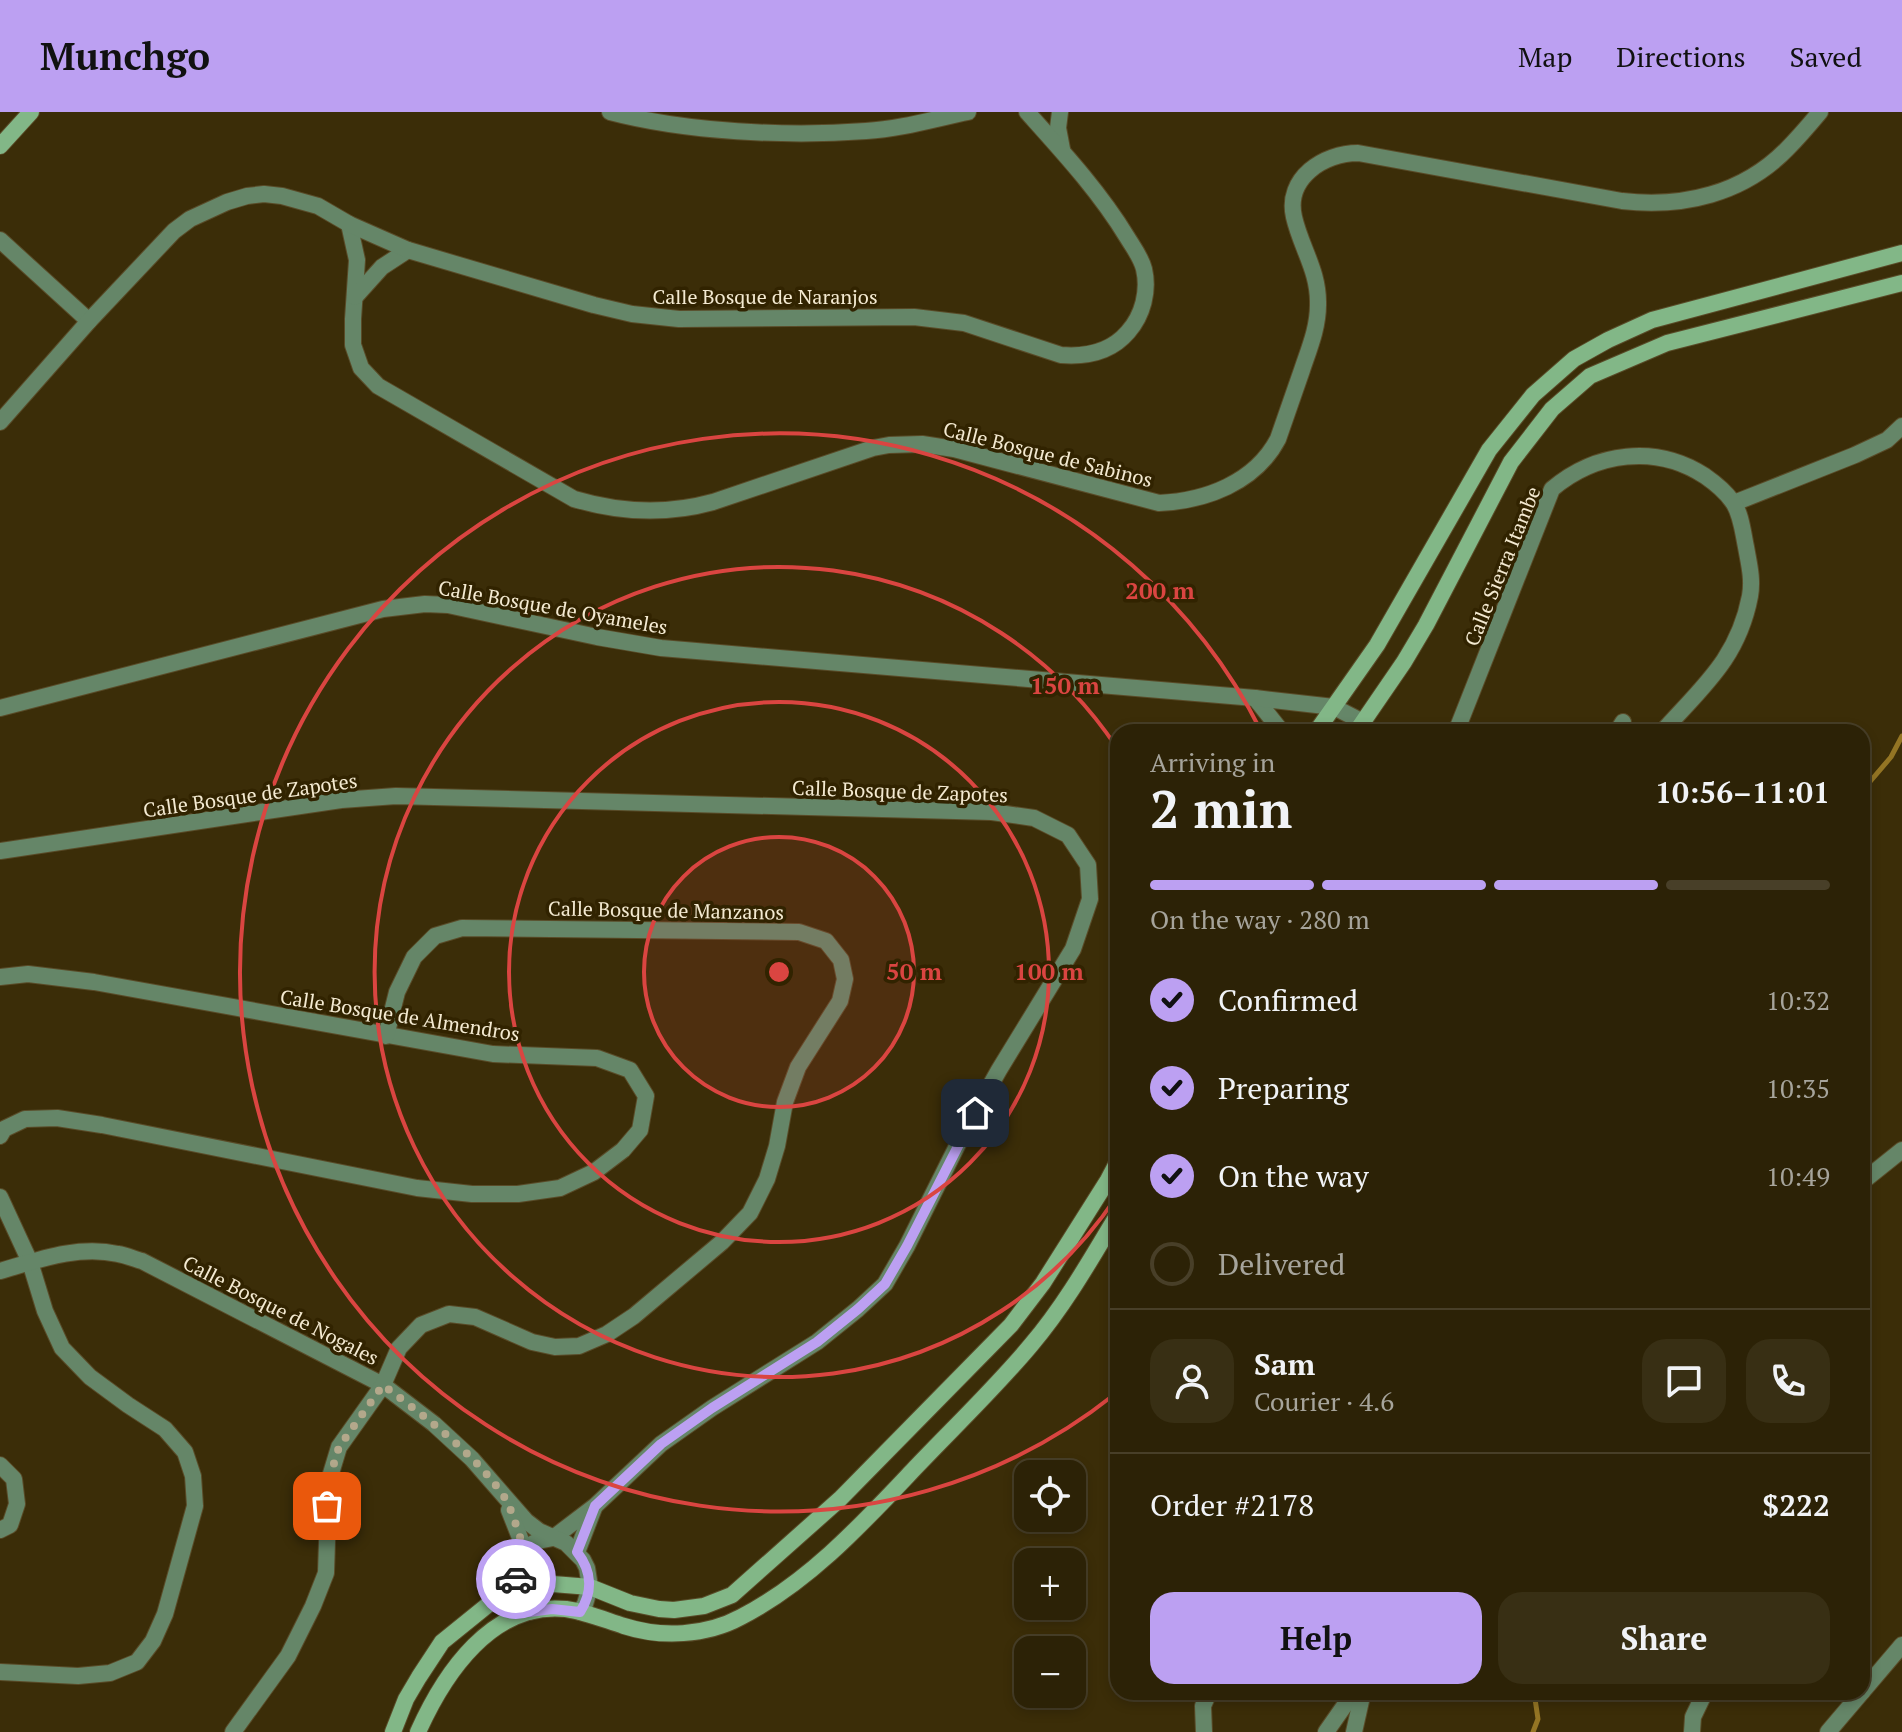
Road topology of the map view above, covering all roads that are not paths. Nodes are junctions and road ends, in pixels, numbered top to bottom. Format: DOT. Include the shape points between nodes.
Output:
graph roads {
  1 [pos="31,112"];
  2 [pos="610,112"];
  3 [pos="1027,112"];
  4 [pos="1060,112"];
  5 [pos="1820,112"];
  6 [pos="959,113"];
  7 [pos="0,146"];
  8 [pos="1062,151"];
  9 [pos="349,224"];
  10 [pos="0,240"];
  11 [pos="408,250"];
  12 [pos="1902,253"];
  13 [pos="1834,271"];
  14 [pos="1902,283"];
  15 [pos="355,297"];
  16 [pos="1840,299"];
  17 [pos="89,321"];
  18 [pos="0,422"];
  19 [pos="1902,426"];
  20 [pos="1734,503"];
  21 [pos="1255,698"];
  22 [pos="1334,707"];
  23 [pos="0,708"];
  24 [pos="1276,724"];
  25 [pos="1322,724"];
  26 [pos="1355,724"];
  27 [pos="1361,724"];
  28 [pos="1459,724"];
  29 [pos="1670,724"];
  30 [pos="0,851"];
  31 [pos="0,977"];
  32 [pos="386,1036"];
  33 [pos="0,1136"];
  34 [pos="1902,1150"];
  35 [pos="1110,1176"];
  36 [pos="1870,1176"];
  37 [pos="0,1197"];
  38 [pos="1110,1227"];
  39 [pos="30,1262"];
  40 [pos="0,1271"];
  41 [pos="383,1385"];
  42 [pos="0,1465"];
  43 [pos="505,1497"];
  44 [pos="595,1506"];
  45 [pos="0,1530"];
  46 [pos="553,1538"];
  47 [pos="524,1548"];
  48 [pos="577,1552"];
  49 [pos="517,1587"];
  50 [pos="590,1587"];
  51 [pos="529,1612"];
  52 [pos="580,1612"];
  53 [pos="1902,1645"];
  54 [pos="0,1672"];
  55 [pos="1870,1683"];
  56 [pos="1206,1700"];
  57 [pos="1348,1700"];
  58 [pos="1361,1700"];
  59 [pos="1701,1700"];
  60 [pos="1855,1700"];
  61 [pos="233,1732"];
  62 [pos="393,1732"];
  63 [pos="418,1732"];
  64 [pos="1204,1732"];
  65 [pos="1326,1732"];
  66 [pos="1354,1732"];
  67 [pos="1692,1732"];
  68 [pos="1828,1732"];
  1 -- 7 [label="street"];
  2 -- 6 [label="street" via="775,133 867,131"];
  3 -- 8 [label="street, Calle Bosque de Naranjos"];
  4 -- 8 [label="street"];
  5 -- 15 [label="street, Calle Bosque de Sabinos" via="1787,150 1751,177 1709,196 1666,203 1622,201 1358,153 1325,159 1301,182 1294,204 1318,305 1278,439 1262,462 1237,481 1176,502 1159,503 954,449 905,444 858,452 692,508 644,511 594,505 574,499 378,386 361,368 353,345"];
  8 -- 11 [label="street, Calle Bosque de Naranjos" via="1115,218 1145,273 1144,300 1134,325 1115,344 1089,355 1061,355 964,323 914,317 679,319 632,314"];
  9 -- 11 [label="street, Calle Bosque de Naranjos"];
  9 -- 15 [label="street, Calle Bosque de Sabinos" via="357,260"];
  9 -- 17 [label="street, Calle Bosque de Naranjos" via="318,206 282,196 227,202 174,231"];
  10 -- 17 [label="street"];
  11 -- 15 [label="street" via="382,267"];
  12 -- 13 [label="street"];
  13 -- 16 [label="street"];
  13 -- 22 [label="street" via="1652,320 1574,359 1533,395 1489,450 1377,645"];
  14 -- 16 [label="street"];
  16 -- 27 [label="street" via="1667,343 1590,376 1552,409 1511,462 1426,625"];
  17 -- 18 [label="street, Calle Bosque de Naranjos"];
  19 -- 20 [label="street" via="1887,440 1855,455"];
  20 -- 28 [label="street, Calle Sierra Itambe" via="1699,472 1654,457 1607,459 1564,479 1552,489"];
  20 -- 29 [label="street" via="1751,572 1743,623 1719,670"];
  21 -- 22 [label="street, Calle Bosque de Oyameles"];
  21 -- 23 [label="street, Calle Bosque de Oyameles" via="661,648 470,608 425,604 383,609"];
  21 -- 24 [label="street"];
  22 -- 25 [label="street"];
  22 -- 26 [label="street"];
  30 -- 44 [label="street, Calle Bosque de Zapotes" via="396,796 992,812 1034,818 1068,835 1088,865 1090,899 1073,949 963,1134 885,1284 817,1342 661,1444"];
  31 -- 32 [label="street, Calle Bosque de Almendros" via="28,974 94,982"];
  32 -- 33 [label="street, Calle Bosque de Almendros" via="493,1054 597,1058 630,1070 646,1096 640,1130 594,1172 560,1188 518,1194 417,1188 57,1118 25,1119"];
  32 -- 41 [label="street, Calle Bosque de Manzanos" via="397,992 414,957 435,936 462,928 799,932 826,941 841,960 845,979 840,1001 798,1067 767,1179 750,1213 722,1242 634,1316 579,1346 532,1342 475,1317 449,1314 421,1325 399,1348"];
  34 -- 36 [label="street"];
  35 -- 50 [label="street" via="1011,1325 840,1499 732,1595 674,1610 630,1603"];
  37 -- 39 [label="street"];
  38 -- 52 [label="street" via="1032,1345 802,1579 741,1617 692,1632 640,1631"];
  39 -- 40 [label="street, Calle Bosque de Nogales"];
  39 -- 41 [label="street, Calle Bosque de Nogales" via="81,1251 142,1261"];
  39 -- 54 [label="street" via="62,1348 90,1377 165,1429 185,1452 195,1506 165,1614 137,1662 110,1673 78,1676"];
  41 -- 43 [label="street, Calle Bosque de Nogales" via="434,1424"];
  41 -- 61 [label="street, Calle Bosque de Manzanos" via="339,1447 329,1480 326,1573 313,1606 288,1656"];
  42 -- 45 [label="street" via="14,1479 17,1504 10,1525"];
  43 -- 46 [label="street, Calle Bosque de Nogales" via="526,1521"];
  43 -- 47 [label="street, Calle Bosque de Nogales"];
  44 -- 46 [label="street, Calle Bosque de Zapotes"];
  44 -- 48 [label="street, Calle Bosque de Zapotes"];
  46 -- 47 [label="street, Calle Bosque de Zapotes"];
  46 -- 48 [label="street, Calle Bosque de Nogales"];
  47 -- 49 [label="street"];
  48 -- 50 [label="street"];
  49 -- 50 [label="street"];
  49 -- 51 [label="street"];
  49 -- 62 [label="street" via="442,1642 406,1699"];
  50 -- 52 [label="street"];
  51 -- 52 [label="street"];
  51 -- 63 [label="street" via="503,1623 460,1658"];
  53 -- 55 [label="street"];
  56 -- 64 [label="street"];
  57 -- 65 [label="street"];
  58 -- 66 [label="street"];
  59 -- 67 [label="street"];
  60 -- 68 [label="street"];
}
